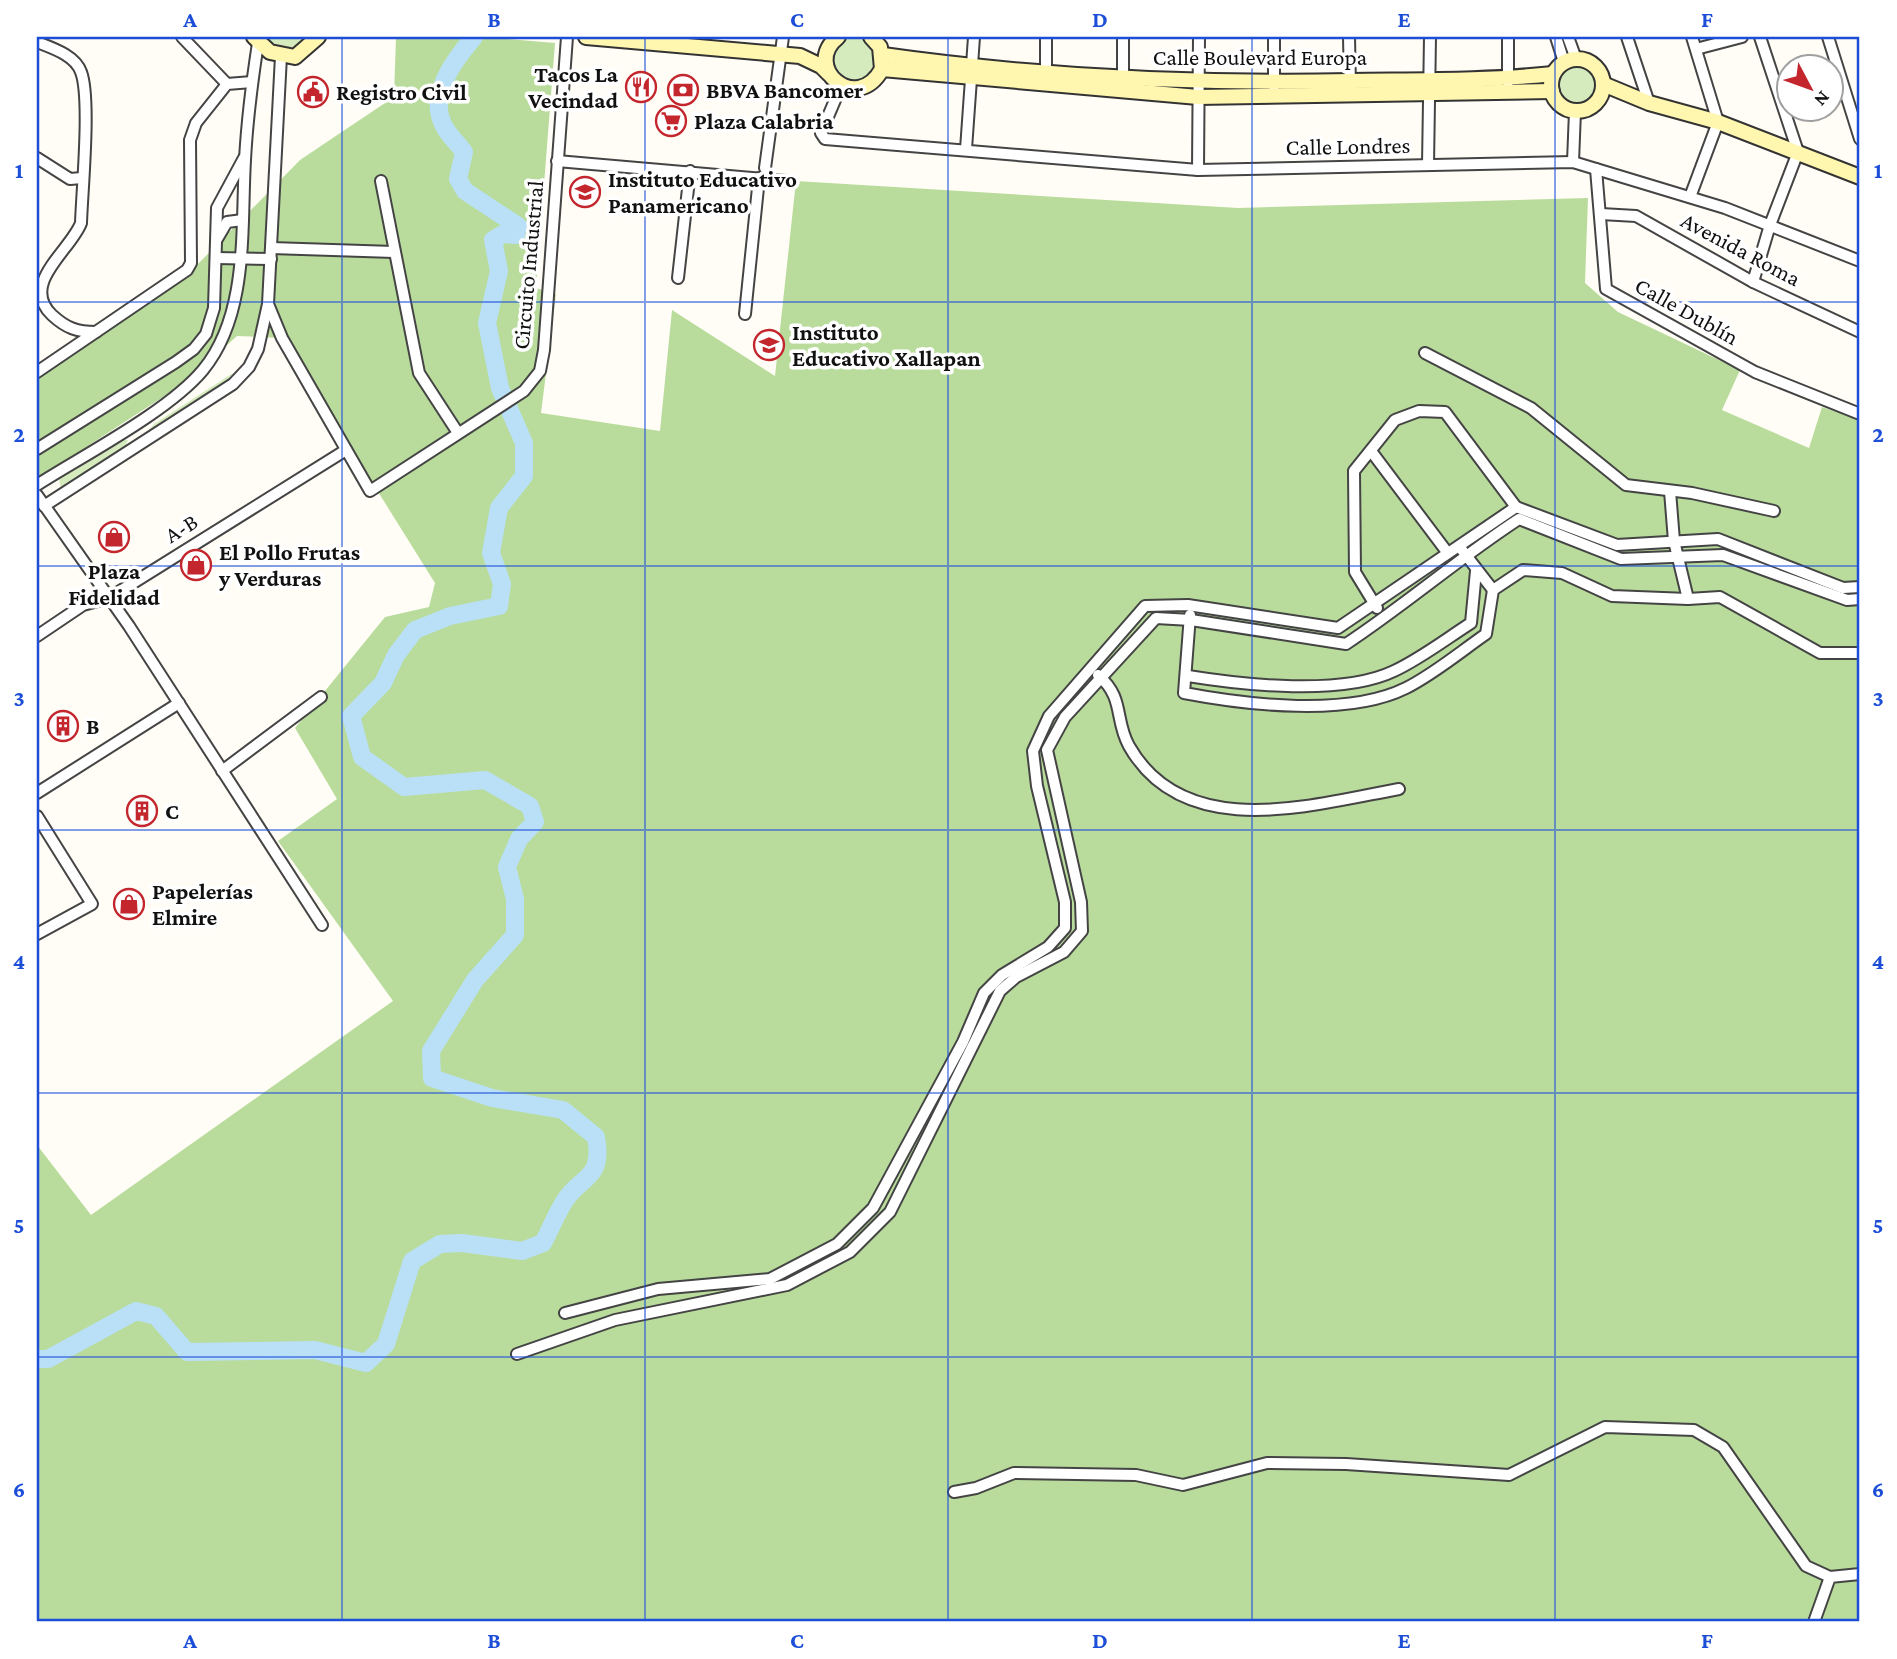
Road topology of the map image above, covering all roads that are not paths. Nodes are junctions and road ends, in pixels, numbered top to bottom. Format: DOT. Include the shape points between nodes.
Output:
graph roads {
  1 [pos="182,37"];
  2 [pos="318,37"];
  3 [pos="567,37"];
  4 [pos="586,37"];
  5 [pos="783,37"];
  6 [pos="872,37"];
  7 [pos="974,37"];
  8 [pos="1046,37"];
  9 [pos="1123,37"];
  10 [pos="1199,37"];
  11 [pos="1274,37"];
  12 [pos="1349,37"];
  13 [pos="1430,37"];
  14 [pos="1508,37"];
  15 [pos="1556,37"];
  16 [pos="1569,37"];
  17 [pos="1627,37"];
  18 [pos="1692,37"];
  19 [pos="1742,37"];
  20 [pos="1760,37"];
  21 [pos="1828,37"];
  22 [pos="256,40"];
  23 [pos="833,42"];
  24 [pos="37,43"];
  25 [pos="1696,50"];
  26 [pos="780,55"];
  27 [pos="281,56"];
  28 [pos="800,57"];
  29 [pos="1570,61"];
  30 [pos="882,62"];
  31 [pos="974,70"];
  32 [pos="829,74"];
  33 [pos="1553,74"];
  34 [pos="1046,78"];
  35 [pos="252,82"];
  36 [pos="227,84"];
  37 [pos="1123,84"];
  38 [pos="1508,84"];
  39 [pos="841,86"];
  40 [pos="1431,86"];
  41 [pos="1350,87"];
  42 [pos="1274,88"];
  43 [pos="1602,88"];
  44 [pos="1198,90"];
  45 [pos="1552,91"];
  46 [pos="1649,103"];
  47 [pos="1575,110"];
  48 [pos="1718,122"];
  49 [pos="1860,139"];
  50 [pos="966,149"];
  51 [pos="1798,152"];
  52 [pos="245,157"];
  53 [pos="37,158"];
  54 [pos="557,162"];
  55 [pos="1573,162"];
  56 [pos="1428,165"];
  57 [pos="1596,169"];
  58 [pos="1198,170"];
  59 [pos="690,171"];
  60 [pos="762,173"];
  61 [pos="1860,177"];
  62 [pos="82,178"];
  63 [pos="381,181"];
  64 [pos="787,181"];
  65 [pos="1690,197"];
  66 [pos="1601,214"];
  67 [pos="243,220"];
  68 [pos="1770,225"];
  69 [pos="216,242"];
  70 [pos="394,252"];
  71 [pos="271,253"];
  72 [pos="239,257"];
  73 [pos="216,258"];
  74 [pos="1860,261"];
  75 [pos="678,278"];
  76 [pos="1753,282"];
  77 [pos="268,304"];
  78 [pos="745,314"];
  79 [pos="1860,331"];
  80 [pos="96,332"];
  81 [pos="1425,353"];
  82 [pos="37,372"];
  83 [pos="1860,414"];
  84 [pos="458,433"];
  85 [pos="37,449"];
  86 [pos="346,450"];
  87 [pos="1371,450"];
  88 [pos="37,485"];
  89 [pos="1670,491"];
  90 [pos="37,495"];
  91 [pos="44,506"];
  92 [pos="1516,507"];
  93 [pos="1774,511"];
  94 [pos="1674,541"];
  95 [pos="1461,550"];
  96 [pos="1447,552"];
  97 [pos="1678,557"];
  98 [pos="1476,571"];
  99 [pos="1860,587"];
  100 [pos="1493,590"];
  101 [pos="109,598"];
  102 [pos="1688,599"];
  103 [pos="1860,599"];
  104 [pos="1374,604"];
  105 [pos="1188,605"];
  106 [pos="1385,618"];
  107 [pos="1191,620"];
  108 [pos="37,636"];
  109 [pos="1860,653"];
  110 [pos="1090,668"];
  111 [pos="1188,676"];
  112 [pos="1101,677"];
  113 [pos="321,697"];
  114 [pos="179,703"];
  115 [pos="222,771"];
  116 [pos="1399,789"];
  117 [pos="37,793"];
  118 [pos="37,816"];
  119 [pos="322,925"];
  120 [pos="37,934"];
  121 [pos="565,1313"];
  122 [pos="517,1354"];
  123 [pos="954,1492"];
  124 [pos="1860,1573"];
  125 [pos="1830,1577"];
  126 [pos="1814,1622"];
  1 -- 36 [label="street"];
  2 -- 27 [label="main road" via="295,57"];
  3 -- 54 [label="street, Circuito Industrial"];
  4 -- 26 [label="main road"];
  5 -- 26 [label="street"];
  6 -- 30 [label="main road"];
  7 -- 31 [label="street"];
  8 -- 34 [label="street"];
  9 -- 37 [label="street"];
  10 -- 44 [label="street"];
  11 -- 42 [label="street"];
  12 -- 41 [label="street"];
  13 -- 40 [label="street"];
  14 -- 38 [label="street"];
  15 -- 29 [label="street"];
  16 -- 29 [label="street"];
  17 -- 46 [label="street"];
  18 -- 25 [label="street"];
  19 -- 25 [label="street"];
  20 -- 51 [label="street"];
  21 -- 49 [label="street"];
  22 -- 27 [label="main road"];
  22 -- 35 [label="street"];
  23 -- 28 [label="main road"];
  23 -- 32 [label="main road" via="826,65"];
  24 -- 62 [label="street" via="72,60 81,72"];
  25 -- 48 [label="street"];
  26 -- 28 [label="main road"];
  26 -- 60 [label="street"];
  27 -- 71 [label="street"];
  28 -- 32 [label="main road"];
  29 -- 33 [label="main road"];
  29 -- 43 [label="main road" via="1597,69"];
  30 -- 31 [label="main road, Calle Boulevard Europa"];
  30 -- 39 [label="main road" via="877,78 861,88"];
  31 -- 34 [label="main road, Calle Boulevard Europa"];
  31 -- 50 [label="street"];
  32 -- 39 [label="main road"];
  33 -- 38 [label="main road, Calle Boulevard Europa"];
  33 -- 45 [label="main road"];
  34 -- 37 [label="main road, Calle Boulevard Europa"];
  35 -- 36 [label="street"];
  35 -- 52 [label="street"];
  36 -- 80 [label="street" via="195,123 190,139 191,263"];
  37 -- 44 [label="main road, Calle Boulevard Europa"];
  38 -- 40 [label="main road, Calle Boulevard Europa"];
  38 -- 45 [label="main road, Calle Boulevard Europa"];
  39 -- 50 [label="street, Calle Londres" via="822,137"];
  40 -- 41 [label="main road, Calle Boulevard Europa"];
  40 -- 56 [label="street"];
  41 -- 42 [label="main road, Calle Boulevard Europa"];
  42 -- 44 [label="main road, Calle Boulevard Europa"];
  43 -- 46 [label="main road"];
  43 -- 47 [label="main road" via="1591,106"];
  44 -- 58 [label="street"];
  45 -- 47 [label="main road" via="1560,104"];
  46 -- 48 [label="main road"];
  47 -- 55 [label="street"];
  48 -- 51 [label="main road"];
  48 -- 65 [label="street"];
  50 -- 58 [label="street, Calle Londres"];
  51 -- 61 [label="main road"];
  51 -- 68 [label="street"];
  52 -- 67 [label="street"];
  52 -- 69 [label="street" via="217,208"];
  53 -- 62 [label="street" via="71,179"];
  54 -- 59 [label="street"];
  54 -- 84 [label="street, Circuito Industrial" via="540,371 524,391"];
  55 -- 56 [label="street, Calle Londres"];
  55 -- 57 [label="street, Calle Londres"];
  56 -- 58 [label="street, Calle Londres"];
  57 -- 65 [label="street, Calle Londres"];
  57 -- 66 [label="street, Calle Dublín"];
  59 -- 60 [label="street"];
  59 -- 75 [label="street"];
  60 -- 64 [label="street"];
  60 -- 78 [label="street"];
  62 -- 80 [label="street" via="81,223 44,276 42,298 62,325 77,332"];
  63 -- 70 [label="street"];
  65 -- 68 [label="street, Calle Londres"];
  66 -- 76 [label="street, Avenida Roma" via="1636,216"];
  66 -- 83 [label="street, Calle Dublín" via="1605,289 1755,372"];
  67 -- 69 [label="street" via="228,222"];
  67 -- 72 [label="street"];
  68 -- 74 [label="street, Calle Londres"];
  68 -- 76 [label="street"];
  69 -- 73 [label="street"];
  70 -- 71 [label="street"];
  70 -- 84 [label="street" via="419,373"];
  71 -- 72 [label="street"];
  71 -- 77 [label="street"];
  72 -- 73 [label="street"];
  72 -- 88 [label="street" via="230,321 202,371 179,394"];
  73 -- 85 [label="street" via="214,308 206,334 194,349"];
  76 -- 79 [label="street, Avenida Roma"];
  77 -- 86 [label="street" via="282,338"];
  77 -- 91 [label="street" via="258,349 233,384"];
  80 -- 82 [label="street"];
  81 -- 89 [label="street" via="1531,408 1626,485"];
  84 -- 86 [label="street, Circuito Industrial" via="370,491"];
  86 -- 101 [label="street, A-B"];
  87 -- 92 [label="street" via="1395,420 1419,411 1444,412"];
  87 -- 96 [label="street"];
  87 -- 104 [label="street" via="1354,471 1356,572"];
  89 -- 93 [label="street"];
  89 -- 94 [label="street"];
  90 -- 91 [label="street"];
  91 -- 101 [label="street"];
  92 -- 94 [label="street" via="1617,545"];
  92 -- 95 [label="street"];
  94 -- 97 [label="street"];
  94 -- 99 [label="street" via="1718,539 1843,588"];
  95 -- 96 [label="street"];
  95 -- 97 [label="street" via="1518,519 1621,559"];
  95 -- 98 [label="street"];
  95 -- 106 [label="street"];
  96 -- 104 [label="street"];
  97 -- 102 [label="street"];
  97 -- 103 [label="street" via="1723,555 1847,600"];
  98 -- 100 [label="street"];
  98 -- 111 [label="street" via="1471,623 1394,671 1357,684 1242,685"];
  100 -- 102 [label="street" via="1523,570 1562,573 1612,596"];
  100 -- 111 [label="street" via="1486,634 1406,688 1363,704 1241,704 1184,693"];
  101 -- 108 [label="street, A-B" via="83,605"];
  101 -- 114 [label="street"];
  102 -- 109 [label="street" via="1720,597 1820,653"];
  104 -- 105 [label="street" via="1339,628"];
  104 -- 106 [label="street"];
  105 -- 107 [label="street"];
  105 -- 110 [label="street" via="1145,606"];
  106 -- 107 [label="street" via="1346,644"];
  107 -- 111 [label="street"];
  107 -- 112 [label="street" via="1156,618"];
  110 -- 112 [label="street"];
  110 -- 121 [label="street" via="1049,716 1033,751 1065,902 1065,928 1048,947 1002,975 984,993 963,1042 873,1208 837,1244 770,1279 658,1289"];
  112 -- 116 [label="street" via="1114,689 1129,746 1147,769 1179,796 1216,807 1273,811"];
  112 -- 122 [label="street" via="1065,717 1047,750 1081,902 1082,931 1064,952 1016,977 1000,992 890,1212 850,1252 787,1285 615,1320"];
  113 -- 115 [label="street"];
  114 -- 115 [label="street"];
  114 -- 117 [label="street"];
  115 -- 119 [label="street"];
  118 -- 120 [label="street" via="92,904"];
  123 -- 125 [label="street" via="1014,1473 1136,1475 1183,1485 1267,1463 1509,1475 1605,1427 1694,1430 1723,1447 1805,1566"];
  124 -- 125 [label="street"];
  125 -- 126 [label="street"];
}
